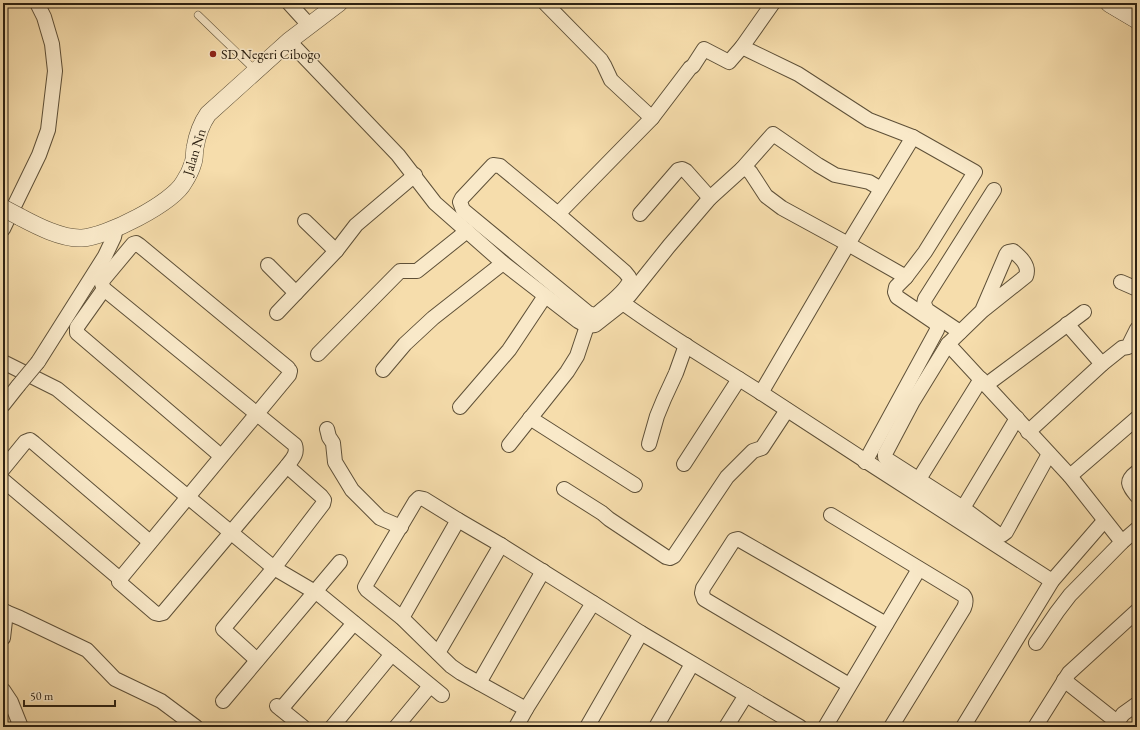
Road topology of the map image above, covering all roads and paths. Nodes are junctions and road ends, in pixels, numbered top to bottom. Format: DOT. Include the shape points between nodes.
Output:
graph roads {
  1 [pos="37,3"];
  2 [pos="289,3"];
  3 [pos="339,3"];
  4 [pos="545,3"];
  5 [pos="773,3"];
  6 [pos="1110,3"];
  7 [pos="198,16"];
  8 [pos="1137,19"];
  9 [pos="309,25"];
  10 [pos="289,41"];
  11 [pos="742,47"];
  12 [pos="255,70"];
  13 [pos="652,118"];
  14 [pos="913,137"];
  15 [pos="742,169"];
  16 [pos="414,175"];
  17 [pos="881,188"];
  18 [pos="994,190"];
  19 [pos="710,198"];
  20 [pos="3,208"];
  21 [pos="558,214"];
  22 [pos="640,214"];
  23 [pos="304,221"];
  24 [pos="116,228"];
  25 [pos="3,229"];
  26 [pos="467,231"];
  27 [pos="848,244"];
  28 [pos="336,251"];
  29 [pos="503,263"];
  30 [pos="268,265"];
  31 [pos="906,277"];
  32 [pos="1121,282"];
  33 [pos="1137,289"];
  34 [pos="104,290"];
  35 [pos="296,293"];
  36 [pos="545,296"];
  37 [pos="620,300"];
  38 [pos="982,311"];
  39 [pos="1084,312"];
  40 [pos="277,313"];
  41 [pos="1068,324"];
  42 [pos="587,326"];
  43 [pos="1137,329"];
  44 [pos="960,332"];
  45 [pos="948,344"];
  46 [pos="686,345"];
  47 [pos="1133,348"];
  48 [pos="318,354"];
  49 [pos="3,362"];
  50 [pos="1102,364"];
  51 [pos="383,370"];
  52 [pos="739,379"];
  53 [pos="984,382"];
  54 [pos="761,393"];
  55 [pos="3,405"];
  56 [pos="460,407"];
  57 [pos="787,410"];
  58 [pos="256,414"];
  59 [pos="530,418"];
  60 [pos="1017,418"];
  61 [pos="1137,418"];
  62 [pos="327,429"];
  63 [pos="1028,432"];
  64 [pos="650,444"];
  65 [pos="509,445"];
  66 [pos="1049,454"];
  67 [pos="221,456"];
  68 [pos="865,462"];
  69 [pos="684,464"];
  70 [pos="288,466"];
  71 [pos="3,469"];
  72 [pos="1137,472"];
  73 [pos="1070,476"];
  74 [pos="920,479"];
  75 [pos="3,480"];
  76 [pos="635,485"];
  77 [pos="564,489"];
  78 [pos="187,496"];
  79 [pos="1137,496"];
  80 [pos="963,508"];
  81 [pos="831,514"];
  82 [pos="458,520"];
  83 [pos="1104,520"];
  84 [pos="401,527"];
  85 [pos="1137,529"];
  86 [pos="231,533"];
  87 [pos="150,542"];
  88 [pos="1122,542"];
  89 [pos="501,545"];
  90 [pos="340,562"];
  91 [pos="274,568"];
  92 [pos="919,569"];
  93 [pos="543,571"];
  94 [pos="120,579"];
  95 [pos="1052,581"];
  96 [pos="314,592"];
  97 [pos="593,603"];
  98 [pos="1137,611"];
  99 [pos="4,612"];
  100 [pos="402,618"];
  101 [pos="354,623"];
  102 [pos="886,624"];
  103 [pos="641,633"];
  104 [pos="3,638"];
  105 [pos="1036,643"];
  106 [pos="438,653"];
  107 [pos="392,654"];
  108 [pos="258,660"];
  109 [pos="692,664"];
  110 [pos="1064,680"];
  111 [pos="478,683"];
  112 [pos="849,685"];
  113 [pos="430,686"];
  114 [pos="3,690"];
  115 [pos="442,695"];
  116 [pos="746,695"];
  117 [pos="223,701"];
  118 [pos="1137,704"];
  119 [pos="526,709"];
  120 [pos="1115,724"];
  121 [pos="22,727"];
  122 [pos="196,727"];
  123 [pos="303,727"];
  124 [pos="332,727"];
  125 [pos="396,727"];
  126 [pos="516,727"];
  127 [pos="587,727"];
  128 [pos="656,727"];
  129 [pos="726,727"];
  130 [pos="800,727"];
  131 [pos="825,727"];
  132 [pos="890,727"];
  133 [pos="963,727"];
  134 [pos="1035,727"];
  1 -- 25 [label="street" via="52,44 55,70 48,130 40,155"];
  2 -- 9 [label="street"];
  3 -- 9 [label="street, Jalan Nn"];
  4 -- 13 [label="street" via="601,60 611,80"];
  5 -- 11 [label="street"];
  6 -- 8 [label="main road"];
  7 -- 12 [label="lane"];
  9 -- 10 [label="street, Jalan Nn"];
  10 -- 12 [label="street, Jalan Nn"];
  10 -- 16 [label="street"];
  11 -- 13 [label="street" via="729,62 704,49"];
  11 -- 14 [label="street" via="798,74 870,120"];
  12 -- 24 [label="street, Jalan Nn" via="203,121 195,147 194,162 178,191 152,209"];
  13 -- 21 [label="street"];
  14 -- 17 [label="street"];
  14 -- 31 [label="street" via="975,172 925,252"];
  15 -- 17 [label="street" via="773,134 835,175 869,182"];
  15 -- 19 [label="street"];
  15 -- 27 [label="street" via="751,172 766,196 773,202"];
  16 -- 26 [label="street" via="435,203"];
  16 -- 28 [label="street" via="356,225"];
  17 -- 27 [label="street"];
  18 -- 44 [label="street" via="925,299 927,310"];
  19 -- 22 [label="street" via="682,169 678,170"];
  19 -- 37 [label="street"];
  20 -- 24 [label="street, Jalan Nn, bridge" via="46,230 74,238 93,237"];
  21 -- 37 [label="street" via="629,277 629,284"];
  21 -- 37 [label="street" via="497,165 493,165 460,202 463,210 588,313 597,314"];
  23 -- 28 [label="street"];
  24 -- 55 [label="street, bridge" via="105,256 38,362"];
  26 -- 29 [label="street"];
  26 -- 48 [label="street" via="417,271 400,271"];
  27 -- 31 [label="street"];
  27 -- 54 [label="street"];
  28 -- 35 [label="street"];
  29 -- 36 [label="street"];
  29 -- 51 [label="street" via="433,318 405,344"];
  30 -- 35 [label="street"];
  31 -- 68 [label="street" via="896,287 897,297 934,322 937,330"];
  32 -- 33 [label="street"];
  34 -- 58 [label="street"];
  34 -- 58 [label="street" via="103,280 133,244 139,244 288,368 289,375"];
  34 -- 67 [label="street" via="77,327 77,334"];
  35 -- 40 [label="street"];
  36 -- 42 [label="street"];
  36 -- 56 [label="street" via="510,350"];
  37 -- 42 [label="street" via="595,325"];
  37 -- 46 [label="street"];
  38 -- 44 [label="street"];
  39 -- 41 [label="street"];
  41 -- 50 [label="street"];
  41 -- 53 [label="street"];
  42 -- 59 [label="street" via="577,356"];
  43 -- 47 [label="street"];
  44 -- 45 [label="street"];
  45 -- 53 [label="street"];
  45 -- 74 [label="street" via="913,401 885,454 888,460"];
  46 -- 52 [label="street"];
  46 -- 64 [label="street" via="657,416"];
  47 -- 50 [label="street" via="1122,348"];
  49 -- 78 [label="street" via="58,389"];
  50 -- 63 [label="street"];
  52 -- 54 [label="street"];
  52 -- 69 [label="street"];
  53 -- 60 [label="street"];
  53 -- 74 [label="street"];
  54 -- 57 [label="street"];
  57 -- 68 [label="street"];
  57 -- 77 [label="street" via="762,448 753,451 727,477 674,556 670,558 666,558"];
  58 -- 67 [label="street"];
  58 -- 70 [label="street" via="295,445 296,455"];
  59 -- 65 [label="street"];
  59 -- 76 [label="street"];
  60 -- 63 [label="street"];
  60 -- 80 [label="street"];
  61 -- 73 [label="street"];
  62 -- 84 [label="street" via="333,443 335,462 352,490 380,518"];
  63 -- 66 [label="street"];
  66 -- 73 [label="street"];
  66 -- 80 [label="street" via="1002,535"];
  67 -- 78 [label="street"];
  68 -- 95 [label="street"];
  70 -- 86 [label="street"];
  70 -- 91 [label="street" via="324,500"];
  71 -- 87 [label="street" via="25,442 30,440"];
  72 -- 79 [label="street" via="1130,477 1129,482"];
  73 -- 83 [label="street"];
  74 -- 80 [label="street"];
  75 -- 94 [label="street"];
  78 -- 86 [label="street"];
  78 -- 87 [label="street"];
  81 -- 92 [label="street"];
  82 -- 84 [label="street" via="419,498"];
  82 -- 89 [label="street"];
  82 -- 100 [label="street"];
  83 -- 88 [label="street"];
  83 -- 95 [label="street"];
  84 -- 100 [label="street" via="365,587"];
  85 -- 88 [label="street"];
  86 -- 91 [label="street"];
  86 -- 94 [label="street" via="163,613 155,613 119,582"];
  87 -- 94 [label="street"];
  88 -- 105 [label="street" via="1070,595"];
  89 -- 93 [label="street"];
  89 -- 106 [label="street"];
  90 -- 96 [label="street"];
  91 -- 96 [label="street"];
  91 -- 108 [label="street" via="222,629"];
  92 -- 102 [label="street"];
  92 -- 132 [label="street" via="966,600"];
  93 -- 97 [label="street"];
  93 -- 111 [label="street"];
  95 -- 133 [label="street"];
  96 -- 101 [label="street"];
  96 -- 108 [label="street"];
  97 -- 103 [label="street"];
  97 -- 119 [label="street"];
  98 -- 110 [label="street"];
  99 -- 104 [label="street"];
  99 -- 122 [label="street" via="84,648 115,679 161,701"];
  100 -- 106 [label="street"];
  101 -- 107 [label="street"];
  101 -- 123 [label="street" via="279,707"];
  102 -- 112 [label="street"];
  102 -- 112 [label="street" via="738,540 734,540 703,588 704,600"];
  103 -- 109 [label="street"];
  103 -- 127 [label="street"];
  106 -- 111 [label="street" via="451,666"];
  107 -- 113 [label="street"];
  107 -- 124 [label="street"];
  108 -- 117 [label="street"];
  109 -- 116 [label="street"];
  109 -- 128 [label="street"];
  110 -- 120 [label="street"];
  110 -- 134 [label="street"];
  111 -- 119 [label="street"];
  112 -- 131 [label="street"];
  113 -- 115 [label="street"];
  113 -- 125 [label="street"];
  114 -- 121 [label="street"];
  116 -- 129 [label="street"];
  116 -- 130 [label="street"];
  118 -- 120 [label="street"];
  119 -- 126 [label="street"];
}
